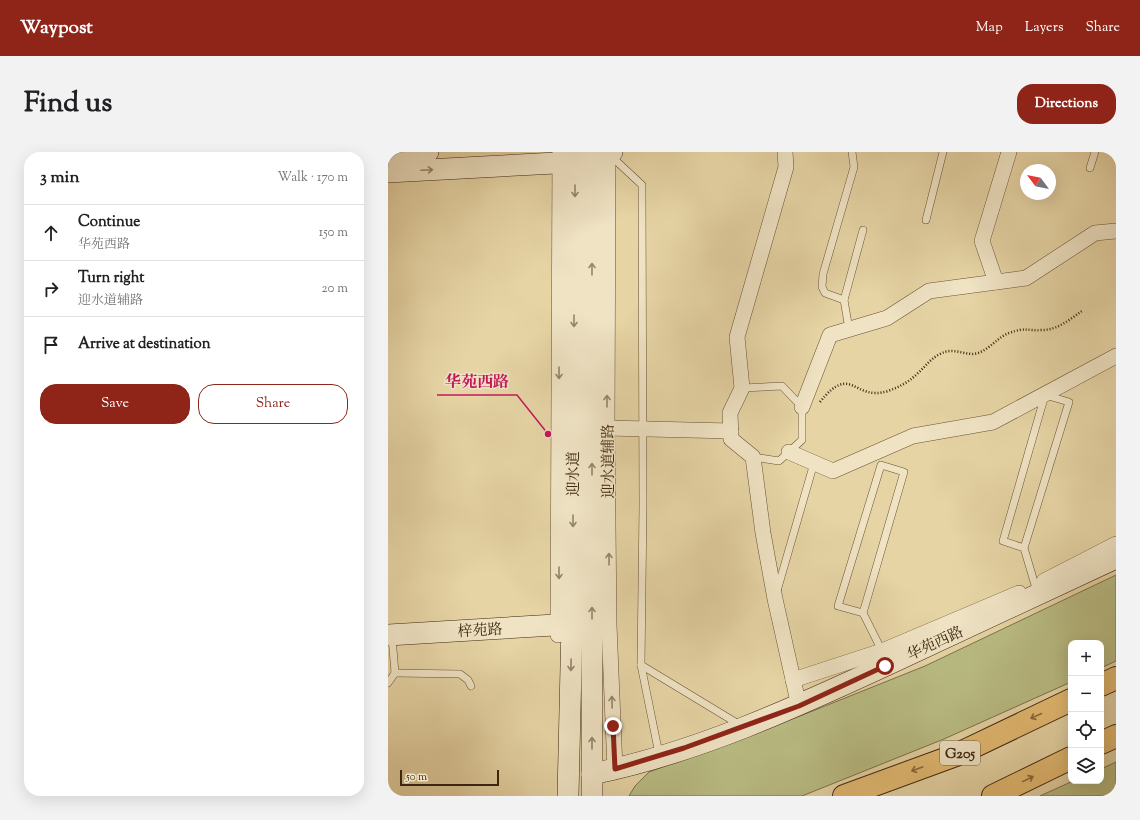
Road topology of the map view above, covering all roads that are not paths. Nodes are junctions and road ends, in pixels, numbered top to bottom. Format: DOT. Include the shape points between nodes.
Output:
graph roads {
  1 [pos="428,152"];
  2 [pos="785,152"];
  3 [pos="852,152"];
  4 [pos="943,152"];
  5 [pos="1008,152"];
  6 [pos="1094,152"];
  7 [pos="388,154"];
  8 [pos="587,155"];
  9 [pos="1090,168"];
  10 [pos="388,172"];
  11 [pos="926,220"];
  12 [pos="863,230"];
  13 [pos="1116,231"];
  14 [pos="996,282"];
  15 [pos="844,300"];
  16 [pos="849,329"];
  17 [pos="1116,356"];
  18 [pos="742,388"];
  19 [pos="1045,395"];
  20 [pos="802,407"];
  21 [pos="607,428"];
  22 [pos="643,429"];
  23 [pos="731,431"];
  24 [pos="789,452"];
  25 [pos="753,457"];
  26 [pos="879,459"];
  27 [pos="814,463"];
  28 [pos="1116,544"];
  29 [pos="1024,548"];
  30 [pos="1116,558"];
  31 [pos="1035,585"];
  32 [pos="775,599"];
  33 [pos="863,613"];
  34 [pos="565,630"];
  35 [pos="390,639"];
  36 [pos="882,651"];
  37 [pos="642,666"];
  38 [pos="395,673"];
  39 [pos="1116,678"];
  40 [pos="793,680"];
  41 [pos="388,683"];
  42 [pos="1104,684"];
  43 [pos="471,686"];
  44 [pos="1068,701"];
  45 [pos="799,706"];
  46 [pos="743,727"];
  47 [pos="1116,736"];
  48 [pos="1104,742"];
  49 [pos="659,756"];
  50 [pos="1068,759"];
  51 [pos="615,769"];
  52 [pos="592,774"];
  53 [pos="568,796"];
  54 [pos="592,796"];
  55 [pos="844,796"];
  56 [pos="993,796"];
  1 -- 7 [label="main road"];
  2 -- 18 [label="street" via="786,167 737,337"];
  3 -- 15 [label="lane" via="854,167 823,274 822,287 825,293"];
  4 -- 11 [label="lane"];
  5 -- 14 [label="street" via="982,241"];
  6 -- 9 [label="lane"];
  10 -- 8 [label="main road, one-way"];
  21 -- 8 [label="street, 迎水道辅路, one-way"];
  8 -- 22 [label="lane" via="642,185"];
  8 -- 34 [label="main road, 迎水道, one-way"];
  52 -- 8 [label="main road, 迎水道, one-way"];
  12 -- 15 [label="lane"];
  13 -- 14 [label="street" via="1095,233 1026,278"];
  14 -- 16 [label="street" via="929,291 887,318"];
  15 -- 16 [label="lane"];
  16 -- 20 [label="street" via="830,335"];
  17 -- 19 [label="street"];
  18 -- 20 [label="lane" via="782,386"];
  18 -- 23 [label="street" via="730,413"];
  19 -- 26 [label="street" via="993,422 913,436"];
  19 -- 29 [label="lane" via="1003,541"];
  19 -- 29 [label="lane" via="1069,402"];
  20 -- 24 [label="lane" via="802,440"];
  21 -- 22 [label="street"];
  51 -- 21 [label="street, 迎水道辅路, one-way" via="609,625"];
  22 -- 23 [label="street"];
  22 -- 37 [label="lane"];
  23 -- 25 [label="street" via="731,439"];
  24 -- 25 [label="lane" via="779,462"];
  24 -- 27 [label="street"];
  25 -- 32 [label="street"];
  26 -- 27 [label="street" via="833,471"];
  26 -- 33 [label="lane" via="904,472"];
  26 -- 33 [label="lane" via="838,606"];
  27 -- 32 [label="lane"];
  28 -- 31 [label="street"];
  29 -- 31 [label="lane"];
  30 -- 45 [label="main road, 华苑西路"];
  31 -- 36 [label="street"];
  32 -- 40 [label="street"];
  33 -- 36 [label="lane"];
  34 -- 35 [label="main road, 梓苑路"];
  34 -- 53 [label="main road, 迎水道, one-way"];
  35 -- 38 [label="lane"];
  36 -- 40 [label="street"];
  37 -- 46 [label="lane"];
  37 -- 49 [label="lane"];
  38 -- 41 [label="lane"];
  38 -- 43 [label="lane" via="460,674"];
  39 -- 42 [label="highway"];
  40 -- 45 [label="street"];
  44 -- 55 [label="highway, G205, one-way" via="956,755"];
  45 -- 46 [label="main road, 华苑西路"];
  46 -- 49 [label="main road, 华苑西路"];
  47 -- 48 [label="highway"];
  49 -- 51 [label="main road, 华苑西路"];
  56 -- 50 [label="highway, one-way"];
  51 -- 52 [label="main road, 华苑西路"];
  52 -- 54 [label="main road, 迎水道"];
}
